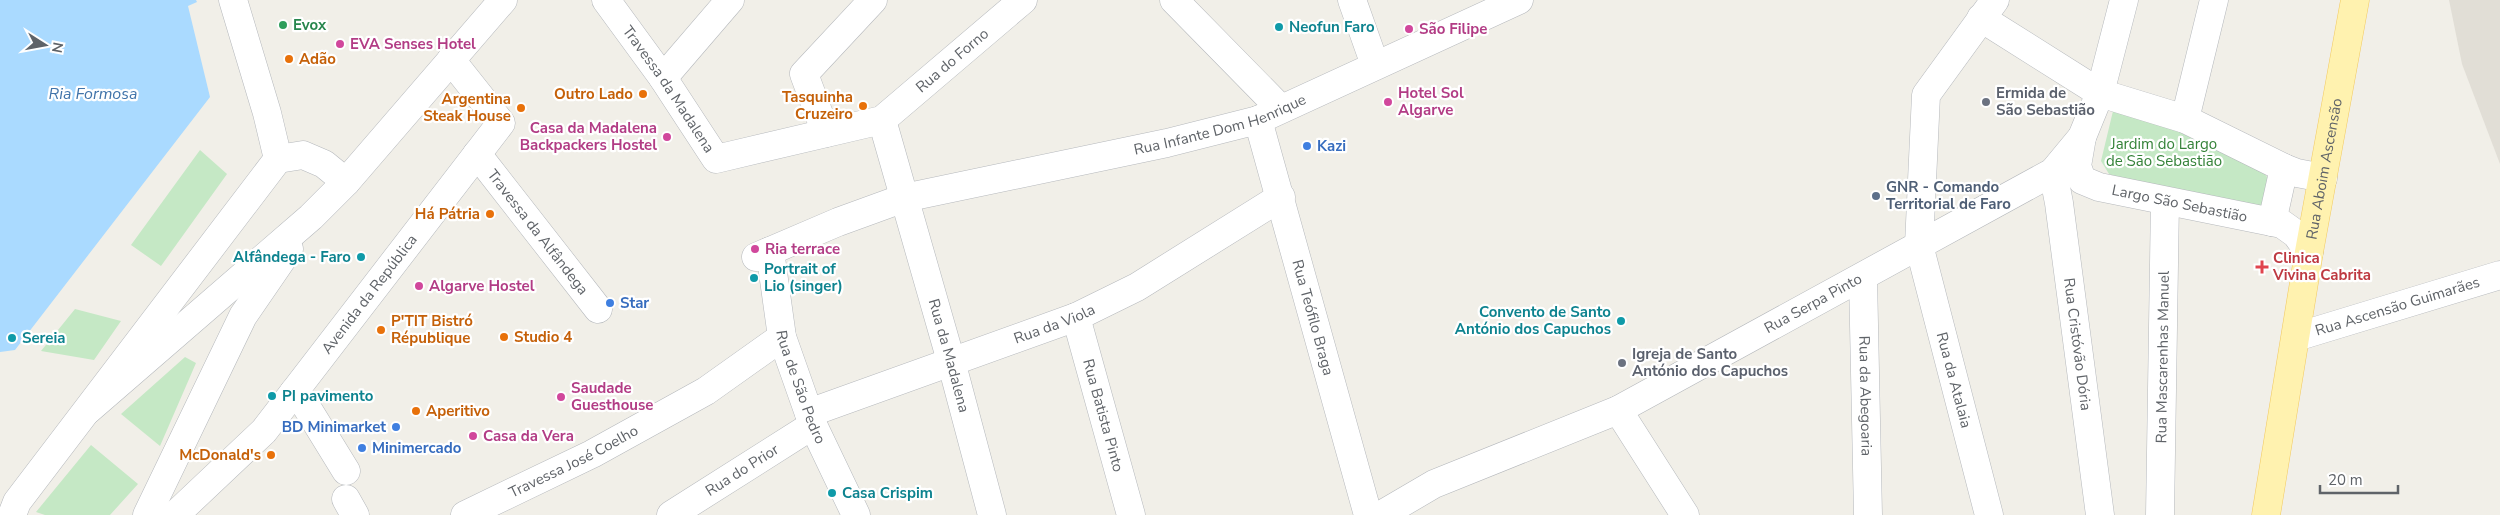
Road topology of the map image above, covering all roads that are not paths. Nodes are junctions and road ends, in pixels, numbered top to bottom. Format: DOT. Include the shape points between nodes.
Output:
graph roads {
  1 [pos="233,0"];
  2 [pos="503,0"];
  3 [pos="606,0"];
  4 [pos="730,0"];
  5 [pos="873,0"];
  6 [pos="1023,0"];
  7 [pos="1174,0"];
  8 [pos="1352,0"];
  9 [pos="1519,0"];
  10 [pos="2124,0"];
  11 [pos="2214,0"];
  12 [pos="2355,0"];
  13 [pos="1988,9"];
  14 [pos="452,60"];
  15 [pos="1375,65"];
  16 [pos="663,78"];
  17 [pos="2100,93"];
  18 [pos="1269,114"];
  19 [pos="2185,119"];
  20 [pos="882,120"];
  21 [pos="826,133"];
  22 [pos="2082,137"];
  23 [pos="477,154"];
  24 [pos="278,159"];
  25 [pos="2284,168"];
  26 [pos="2053,172"];
  27 [pos="2322,178"];
  28 [pos="346,182"];
  29 [pos="2099,187"];
  30 [pos="904,198"];
  31 [pos="1281,198"];
  32 [pos="2164,201"];
  33 [pos="2059,203"];
  34 [pos="312,217"];
  35 [pos="2272,222"];
  36 [pos="1919,245"];
  37 [pos="2309,252"];
  38 [pos="763,254"];
  39 [pos="2500,274"];
  40 [pos="1863,277"];
  41 [pos="598,308"];
  42 [pos="1076,317"];
  43 [pos="782,337"];
  44 [pos="2296,337"];
  45 [pos="951,360"];
  46 [pos="294,392"];
  47 [pos="88,410"];
  48 [pos="1618,410"];
  49 [pos="811,419"];
  50 [pos="53,454"];
  51 [pos="346,471"];
  52 [pos="0,490"];
  53 [pos="677,514"];
  54 [pos="12,515"];
  55 [pos="147,515"];
  56 [pos="175,515"];
  57 [pos="464,515"];
  58 [pos="856,515"];
  59 [pos="992,515"];
  60 [pos="1131,515"];
  61 [pos="1368,515"];
  62 [pos="1382,515"];
  63 [pos="1685,515"];
  64 [pos="1868,515"];
  65 [pos="1989,515"];
  66 [pos="2100,515"];
  67 [pos="2160,515"];
  68 [pos="2266,515"];
  1 -- 24 [label="street"];
  2 -- 14 [label="street"];
  3 -- 16 [label="street, Travessa da Madalena"];
  4 -- 16 [label="street"];
  5 -- 21 [label="street" via="804,74"];
  6 -- 20 [label="street, Rua do Forno"];
  7 -- 18 [label="street"];
  8 -- 15 [label="street"];
  9 -- 15 [label="street, Rua Infante Dom Henrique"];
  10 -- 17 [label="street"];
  11 -- 19 [label="street"];
  12 -- 27 [label="main road, Rua Aboim Ascensão"];
  13 -- 17 [label="street"];
  13 -- 36 [label="street, Rua da Atalaia" via="1926,95"];
  14 -- 23 [label="street, Avenida da República" via="501,123"];
  14 -- 28 [label="street"];
  15 -- 18 [label="street, Rua Infante Dom Henrique"];
  16 -- 21 [label="street, Travessa da Madalena" via="716,159"];
  17 -- 19 [label="street"];
  17 -- 22 [label="street"];
  18 -- 30 [label="street, Rua Infante Dom Henrique" via="1167,143"];
  18 -- 31 [label="street, Rua Teófilo Braga"];
  19 -- 25 [label="street"];
  20 -- 21 [label="street"];
  20 -- 30 [label="street, Rua da Madalena"];
  22 -- 26 [label="street"];
  22 -- 29 [label="street, Largo São Sebastião" via="2077,166 2082,180"];
  23 -- 41 [label="street, Travessa da Alfândega"];
  23 -- 46 [label="street, Avenida da República"];
  24 -- 28 [label="street" via="303,156 324,164"];
  24 -- 47 [label="street"];
  25 -- 27 [label="street"];
  25 -- 35 [label="street"];
  26 -- 33 [label="street, Rua Cristóvão Dória"];
  26 -- 36 [label="street, Rua Serpa Pinto"];
  27 -- 37 [label="main road, Rua Aboim Ascensão"];
  28 -- 34 [label="street"];
  29 -- 32 [label="street, Largo São Sebastião"];
  29 -- 33 [label="street" via="2072,190"];
  30 -- 38 [label="street, Rua Infante Dom Henrique"];
  30 -- 45 [label="street, Rua da Madalena"];
  31 -- 42 [label="street, Rua da Viola" via="1137,287"];
  31 -- 61 [label="street, Rua Teófilo Braga"];
  32 -- 35 [label="street, Largo São Sebastião"];
  32 -- 67 [label="street, Rua Mascarenhas Manuel"];
  33 -- 66 [label="street, Rua Cristóvão Dória"];
  34 -- 47 [label="street"];
  34 -- 55 [label="street" via="243,316"];
  35 -- 37 [label="street, Largo São Sebastião" via="2282,224 2296,234"];
  36 -- 40 [label="street, Rua Serpa Pinto"];
  36 -- 65 [label="street, Rua da Atalaia"];
  37 -- 44 [label="main road, Rua Aboim Ascensão"];
  38 -- 43 [label="street, Rua de São Pedro"];
  39 -- 44 [label="street, Rua Ascensão Guimarães"];
  40 -- 48 [label="street, Rua Serpa Pinto"];
  40 -- 64 [label="street, Rua da Abegoaria"];
  42 -- 45 [label="street, Rua da Viola"];
  42 -- 60 [label="street, Rua Batista Pinto"];
  43 -- 49 [label="street, Rua de São Pedro"];
  43 -- 57 [label="street, Travessa José Coelho" via="706,391 592,454"];
  44 -- 68 [label="main road, Rua Aboim Ascensão"];
  45 -- 49 [label="street, Rua da Viola"];
  45 -- 59 [label="street, Rua da Madalena"];
  46 -- 51 [label="street"];
  46 -- 56 [label="street, Avenida da República" via="264,431"];
  47 -- 50 [label="street"];
  48 -- 62 [label="street, Rua Serpa Pinto" via="1434,484"];
  48 -- 63 [label="street"];
  49 -- 53 [label="street, Rua do Prior"];
  49 -- 58 [label="street, Rua de São Pedro"];
  50 -- 52 [label="street"];
  50 -- 54 [label="street" via="17,502"];
}
